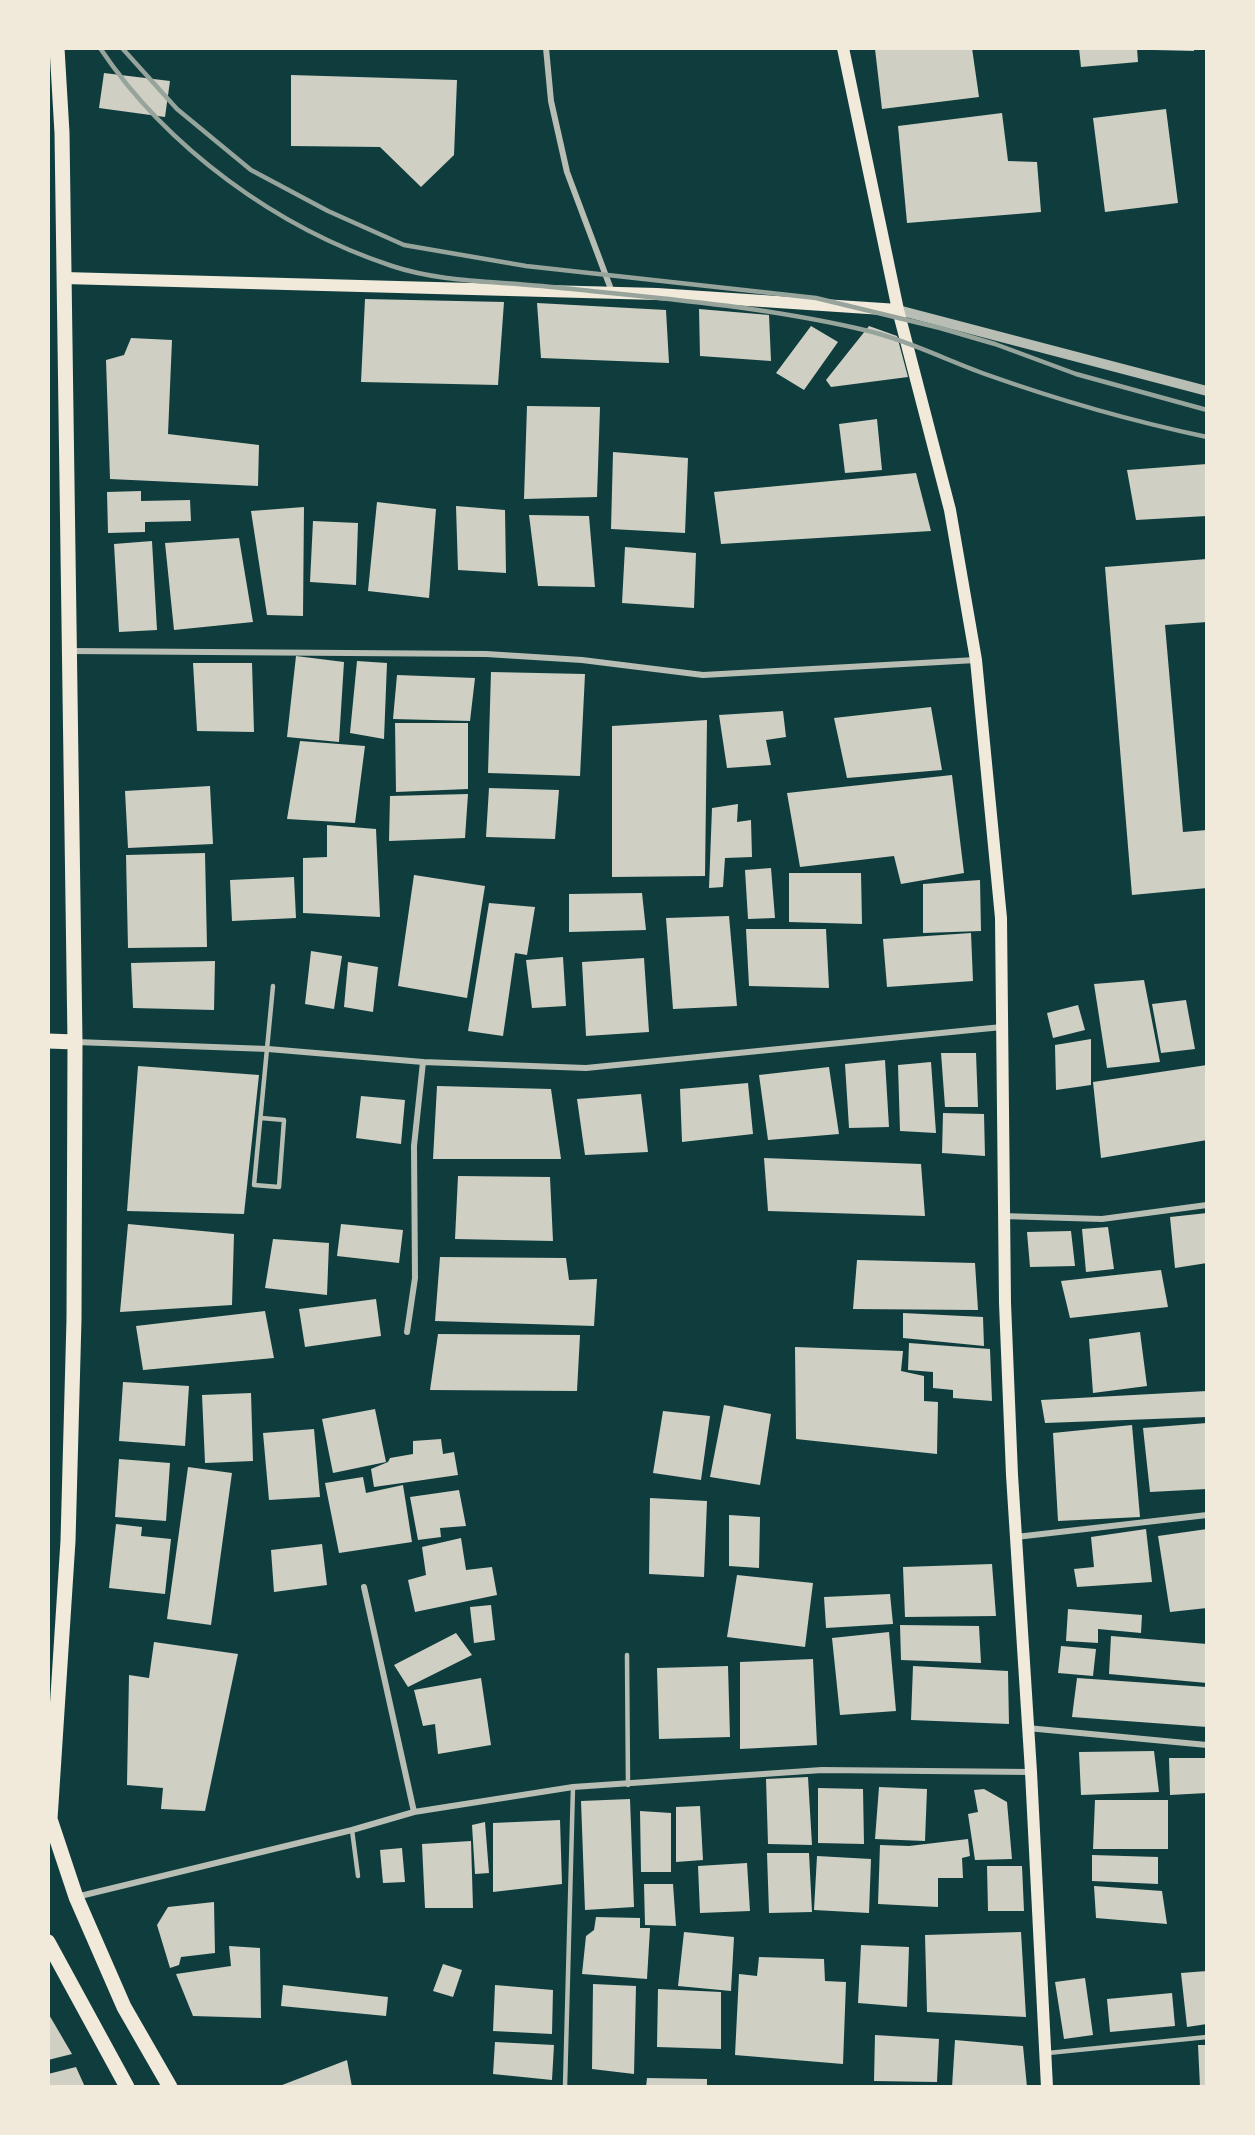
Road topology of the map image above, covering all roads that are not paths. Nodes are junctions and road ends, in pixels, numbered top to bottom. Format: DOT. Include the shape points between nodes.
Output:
graph roads {
  1 [pos="57,48"];
  2 [pos="546,48"];
  3 [pos="843,48"];
  4 [pos="48,277"];
  5 [pos="64,278"];
  6 [pos="612,293"];
  7 [pos="898,310"];
  8 [pos="1207,391"];
  9 [pos="71,651"];
  10 [pos="976,660"];
  11 [pos="273,986"];
  12 [pos="1004,1027"];
  13 [pos="48,1041"];
  14 [pos="75,1042"];
  15 [pos="268,1049"];
  16 [pos="423,1062"];
  17 [pos="261,1118"];
  18 [pos="1207,1205"];
  19 [pos="1002,1216"];
  20 [pos="407,1332"];
  21 [pos="1207,1515"];
  22 [pos="1015,1537"];
  23 [pos="364,1587"];
  24 [pos="627,1655"];
  25 [pos="1027,1728"];
  26 [pos="1207,1746"];
  27 [pos="1031,1772"];
  28 [pos="628,1785"];
  29 [pos="573,1787"];
  30 [pos="414,1812"];
  31 [pos="352,1830"];
  32 [pos="358,1876"];
  33 [pos="76,1897"];
  34 [pos="48,1942"];
  35 [pos="1207,2037"];
  36 [pos="1045,2053"];
  37 [pos="127,2087"];
  38 [pos="170,2087"];
  39 [pos="565,2087"];
  40 [pos="1047,2087"];
  1 -- 5 [label="main road"];
  2 -- 6 [label="street" via="551,101 567,172"];
  3 -- 7 [label="main road"];
  4 -- 5 [label="main road"];
  5 -- 6 [label="main road"];
  5 -- 9 [label="main road"];
  6 -- 7 [label="main road"];
  7 -- 8 [label="street"];
  7 -- 10 [label="main road" via="950,510"];
  9 -- 10 [label="street" via="486,654 582,660 703,675"];
  9 -- 14 [label="main road"];
  10 -- 12 [label="main road" via="1000,918"];
  11 -- 15 [label="lane"];
  12 -- 16 [label="street" via="586,1068"];
  12 -- 19 [label="main road"];
  13 -- 14 [label="main road"];
  14 -- 15 [label="street"];
  14 -- 33 [label="main road" via="68,1541 50,1819"];
  15 -- 16 [label="street"];
  15 -- 17 [label="lane"];
  16 -- 20 [label="street" via="414,1146 415,1278"];
  17 -- 17 [label="lane" via="254,1185 279,1187 284,1120"];
  18 -- 19 [label="street" via="1102,1219"];
  19 -- 22 [label="main road"];
  21 -- 22 [label="street"];
  22 -- 25 [label="main road"];
  23 -- 30 [label="street"];
  24 -- 28 [label="lane"];
  25 -- 26 [label="street"];
  25 -- 27 [label="main road"];
  27 -- 28 [label="street" via="822,1770"];
  27 -- 36 [label="main road"];
  28 -- 29 [label="street"];
  29 -- 30 [label="street"];
  29 -- 39 [label="lane"];
  30 -- 31 [label="street"];
  31 -- 32 [label="lane"];
  31 -- 33 [label="street"];
  33 -- 38 [label="main road" via="124,2007"];
  34 -- 37 [label="main road"];
  35 -- 36 [label="lane"];
  36 -- 40 [label="main road"];
}
